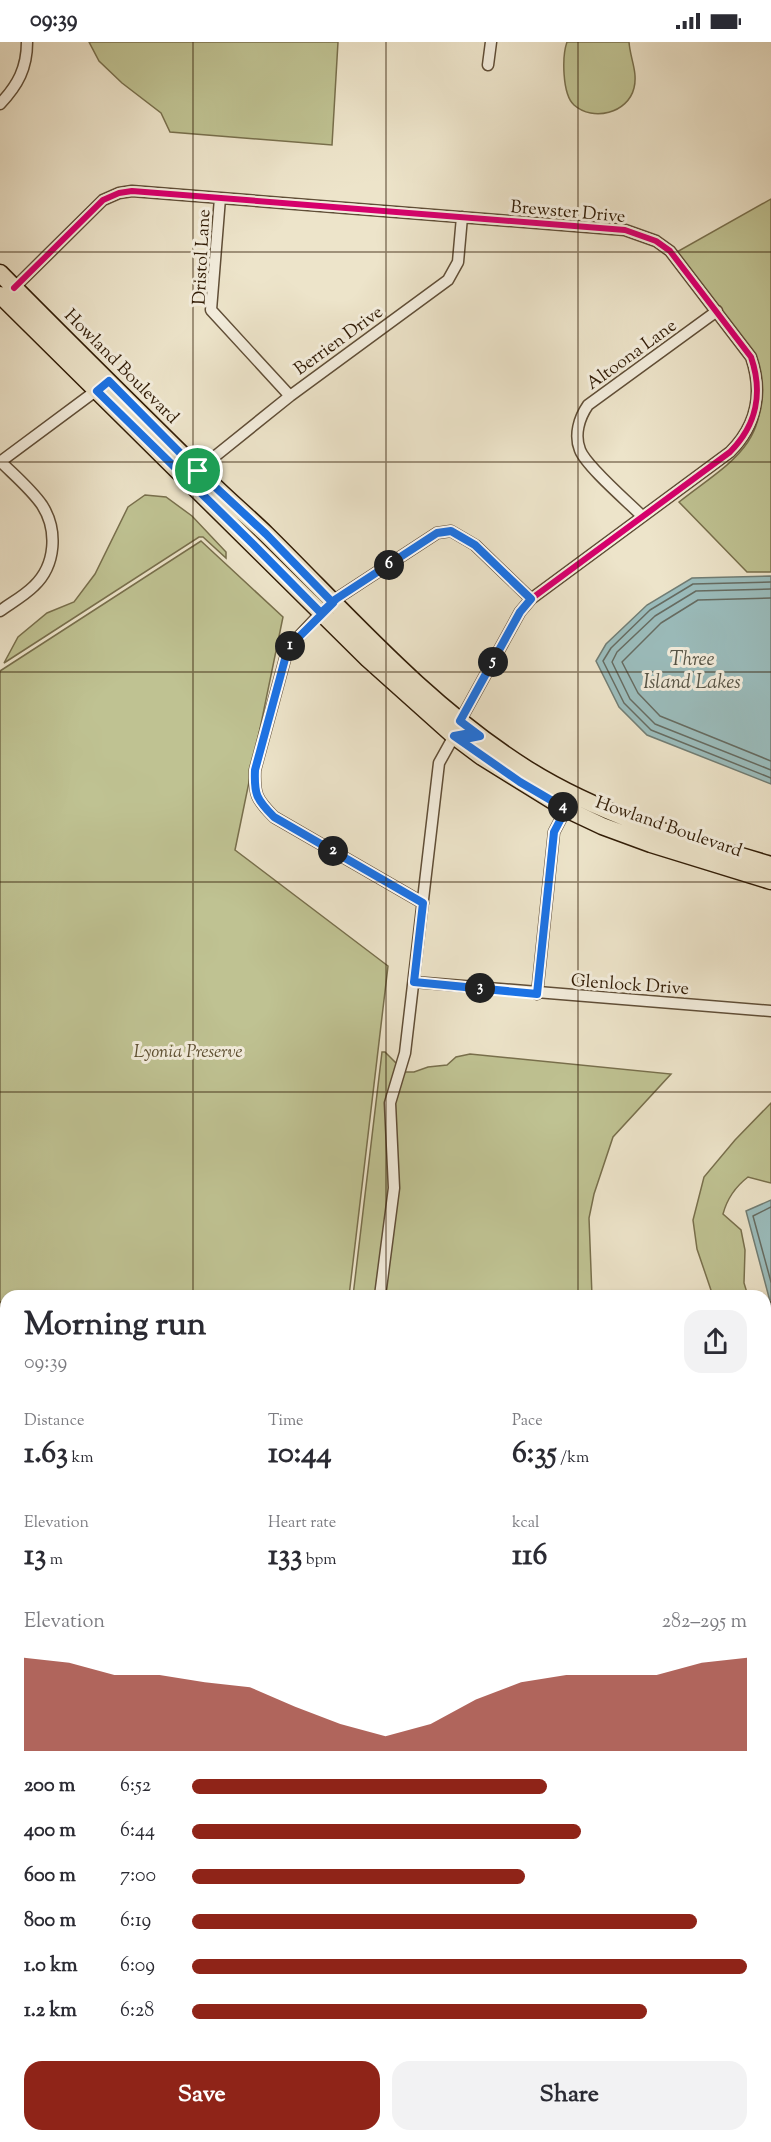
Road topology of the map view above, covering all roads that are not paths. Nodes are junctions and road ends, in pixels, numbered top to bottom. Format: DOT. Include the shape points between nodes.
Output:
graph roads {
  1 [pos="27,42"];
  2 [pos="491,42"];
  3 [pos="488,65"];
  4 [pos="0,104"];
  5 [pos="220,198"];
  6 [pos="462,217"];
  7 [pos="0,273"];
  8 [pos="7,291"];
  9 [pos="717,311"];
  10 [pos="103,386"];
  11 [pos="290,396"];
  12 [pos="0,461"];
  13 [pos="198,471"];
  14 [pos="642,516"];
  15 [pos="531,599"];
  16 [pos="327,608"];
  17 [pos="0,611"];
  18 [pos="457,728"];
  19 [pos="566,809"];
  20 [pos="771,865"];
  21 [pos="771,881"];
  22 [pos="423,903"];
  23 [pos="414,982"];
  24 [pos="537,994"];
  25 [pos="771,1011"];
  26 [pos="381,1290"];
  1 -- 4 [label="street" via="24,70"];
  2 -- 3 [label="street"];
  5 -- 6 [label="street, Brewster Drive"];
  5 -- 8 [label="street, Brewster Drive" via="119,193 103,200"];
  5 -- 11 [label="street, Dristol Lane" via="211,310"];
  6 -- 9 [label="street, Brewster Drive" via="645,236 670,251"];
  6 -- 11 [label="street, Berrien Drive" via="458,262 448,280"];
  7 -- 8 [label="main road, Howland Boulevard"];
  8 -- 10 [label="main road, Howland Boulevard"];
  9 -- 14 [label="street, Brewster Drive" via="751,357 756,373 758,390 751,425 730,452"];
  9 -- 14 [label="street, Altoona Lane" via="588,405 582,415 577,433 580,450"];
  10 -- 12 [label="street"];
  10 -- 13 [label="main road, Howland Boulevard"];
  10 -- 16 [label="main road, Howland Boulevard" via="253,544"];
  11 -- 13 [label="street, Berrien Drive"];
  12 -- 17 [label="street" via="41,504 53,542 46,569 34,586"];
  13 -- 16 [label="main road, Howland Boulevard" via="266,534"];
  14 -- 15 [label="street, Brewster Drive"];
  15 -- 16 [label="street" via="475,545 451,531 437,533"];
  15 -- 18 [label="street, Brewster Drive" via="520,612"];
  16 -- 18 [label="main road, Howland Boulevard" via="402,690"];
  16 -- 22 [label="street" via="288,648 255,770 255,790 274,817"];
  18 -- 19 [label="main road, Howland Boulevard" via="510,776"];
  18 -- 20 [label="main road, Howland Boulevard" via="470,738 480,736 528,769 592,803 667,834"];
  18 -- 22 [label="street, Brewster Drive" via="439,763"];
  19 -- 21 [label="main road, Howland Boulevard" via="651,844"];
  19 -- 24 [label="street" via="554,832"];
  22 -- 23 [label="street, Brewster Drive"];
  23 -- 24 [label="street, Glenlock Drive"];
  23 -- 26 [label="street, Brewster Drive" via="405,1053 390,1103 394,1188"];
  24 -- 25 [label="street, Glenlock Drive"];
}
